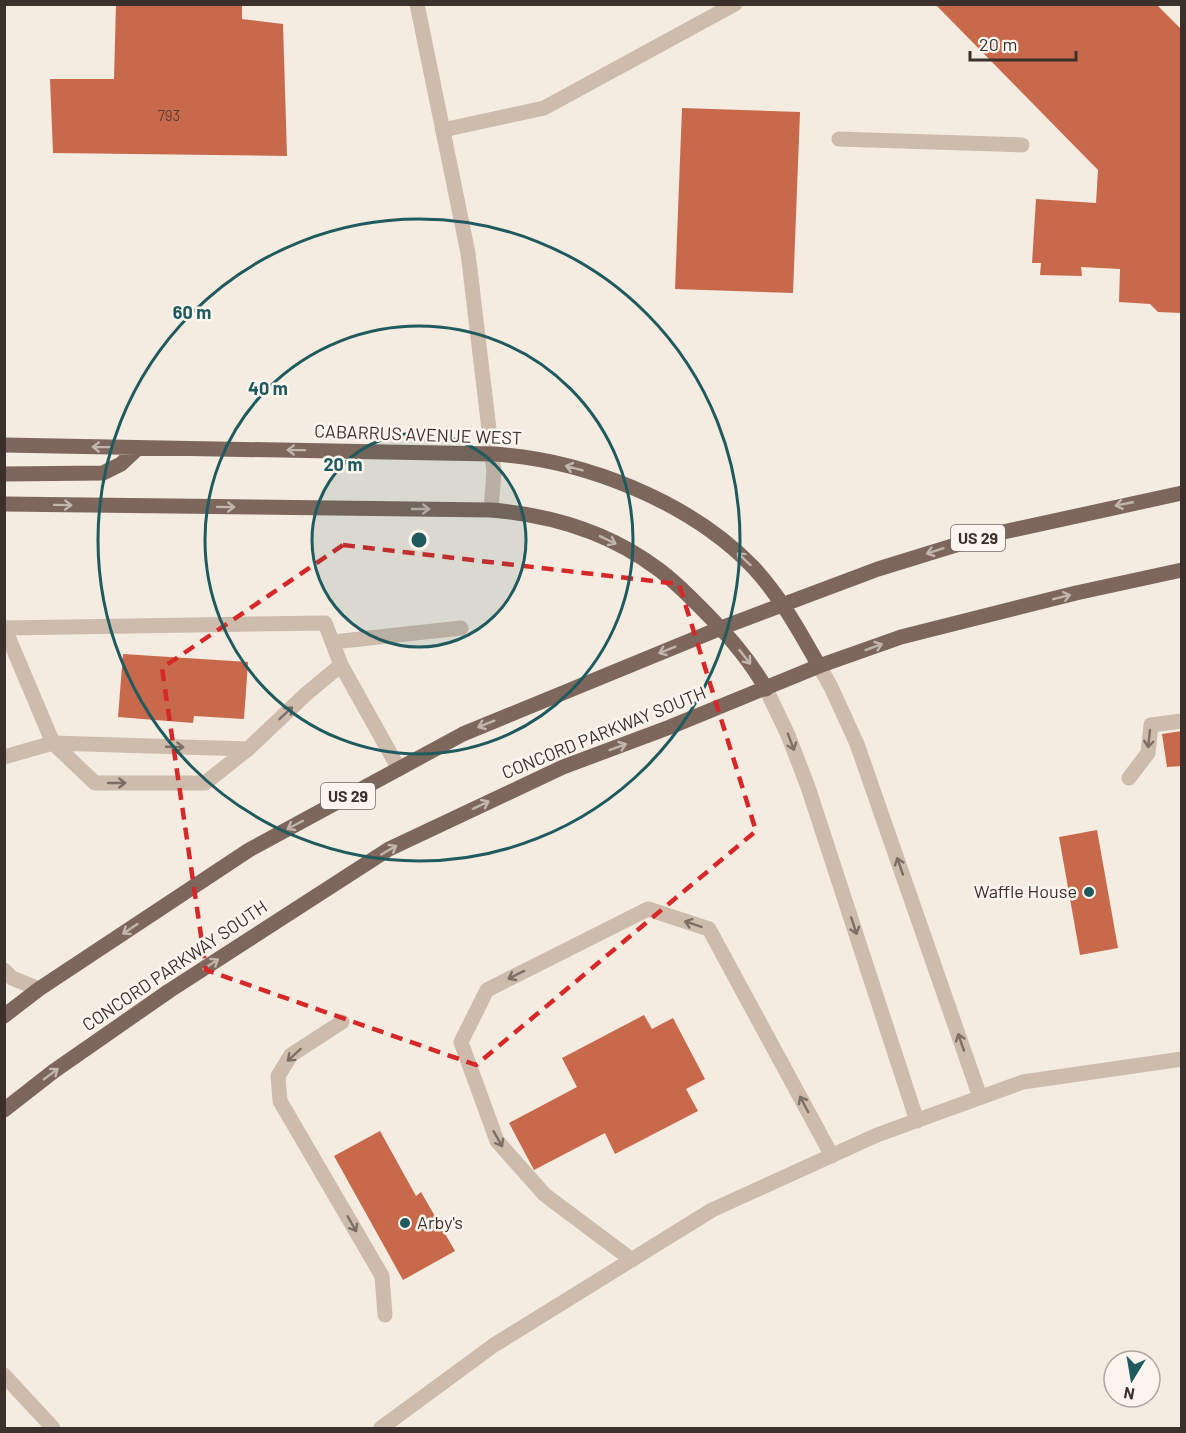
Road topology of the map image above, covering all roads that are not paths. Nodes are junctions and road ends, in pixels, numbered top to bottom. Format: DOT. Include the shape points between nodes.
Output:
graph roads {
  1 [pos="417,4"];
  2 [pos="735,4"];
  3 [pos="442,130"];
  4 [pos="839,140"];
  5 [pos="1022,145"];
  6 [pos="4,446"];
  7 [pos="138,448"];
  8 [pos="492,454"];
  9 [pos="4,474"];
  10 [pos="1182,494"];
  11 [pos="4,504"];
  12 [pos="491,510"];
  13 [pos="1182,570"];
  14 [pos="782,604"];
  15 [pos="5,628"];
  16 [pos="461,628"];
  17 [pos="721,628"];
  18 [pos="333,642"];
  19 [pos="341,665"];
  20 [pos="819,666"];
  21 [pos="766,689"];
  22 [pos="1182,721"];
  23 [pos="53,743"];
  24 [pos="248,749"];
  25 [pos="4,757"];
  26 [pos="399,769"];
  27 [pos="1129,778"];
  28 [pos="4,970"];
  29 [pos="39,989"];
  30 [pos="4,1016"];
  31 [pos="342,1022"];
  32 [pos="1182,1059"];
  33 [pos="980,1097"];
  34 [pos="4,1110"];
  35 [pos="916,1121"];
  36 [pos="832,1156"];
  37 [pos="632,1260"];
  38 [pos="385,1315"];
  39 [pos="4,1375"];
  40 [pos="53,1428"];
  41 [pos="381,1428"];
  1 -- 3 [label="street"];
  2 -- 3 [label="street" via="544,108"];
  3 -- 8 [label="street" via="468,253"];
  4 -- 5 [label="street"];
  7 -- 6 [label="main road, CABARRUS AVENUE WEST, one-way"];
  8 -- 7 [label="main road, CABARRUS AVENUE WEST, one-way"];
  7 -- 9 [label="main road" via="121,464 103,473"];
  8 -- 12 [label="street"];
  14 -- 8 [label="main road, CABARRUS AVENUE WEST, one-way" via="734,550 678,512 577,468"];
  10 -- 14 [label="main road, US 29, one-way" via="985,536"];
  11 -- 12 [label="main road, one-way"];
  12 -- 17 [label="main road, one-way" via="546,517 625,548 661,571"];
  20 -- 13 [label="main road, CONCORD PARKWAY SOUTH, one-way" via="901,637"];
  14 -- 17 [label="main road, US 29"];
  14 -- 20 [label="main road, CABARRUS AVENUE WEST"];
  15 -- 18 [label="street" via="325,623"];
  15 -- 23 [label="street"];
  16 -- 18 [label="street"];
  17 -- 21 [label="main road, one-way"];
  17 -- 26 [label="main road, US 29, one-way" via="463,734"];
  18 -- 19 [label="street"];
  24 -- 19 [label="street, one-way"];
  19 -- 26 [label="street"];
  20 -- 21 [label="main road, CONCORD PARKWAY SOUTH"];
  33 -- 20 [label="street, one-way" via="857,744"];
  34 -- 21 [label="main road, CONCORD PARKWAY SOUTH, one-way" via="170,991 389,849 563,767"];
  21 -- 35 [label="street, one-way" via="808,787"];
  22 -- 27 [label="street, one-way" via="1151,725 1148,753"];
  23 -- 24 [label="street, one-way"];
  23 -- 24 [label="street, one-way" via="95,783 206,783"];
  23 -- 25 [label="street"];
  26 -- 29 [label="main road, US 29, one-way" via="249,850"];
  28 -- 29 [label="street" via="12,978"];
  29 -- 30 [label="main road, US 29"];
  31 -- 38 [label="street, one-way" via="291,1055 278,1076 280,1101 382,1276"];
  32 -- 33 [label="street" via="1023,1082"];
  33 -- 35 [label="street"];
  35 -- 36 [label="street"];
  36 -- 37 [label="street" via="712,1210"];
  36 -- 37 [label="street, one-way" via="709,929 648,909 487,990 461,1042 497,1141 545,1195"];
  37 -- 41 [label="street" via="494,1345"];
  39 -- 40 [label="street"];
}
